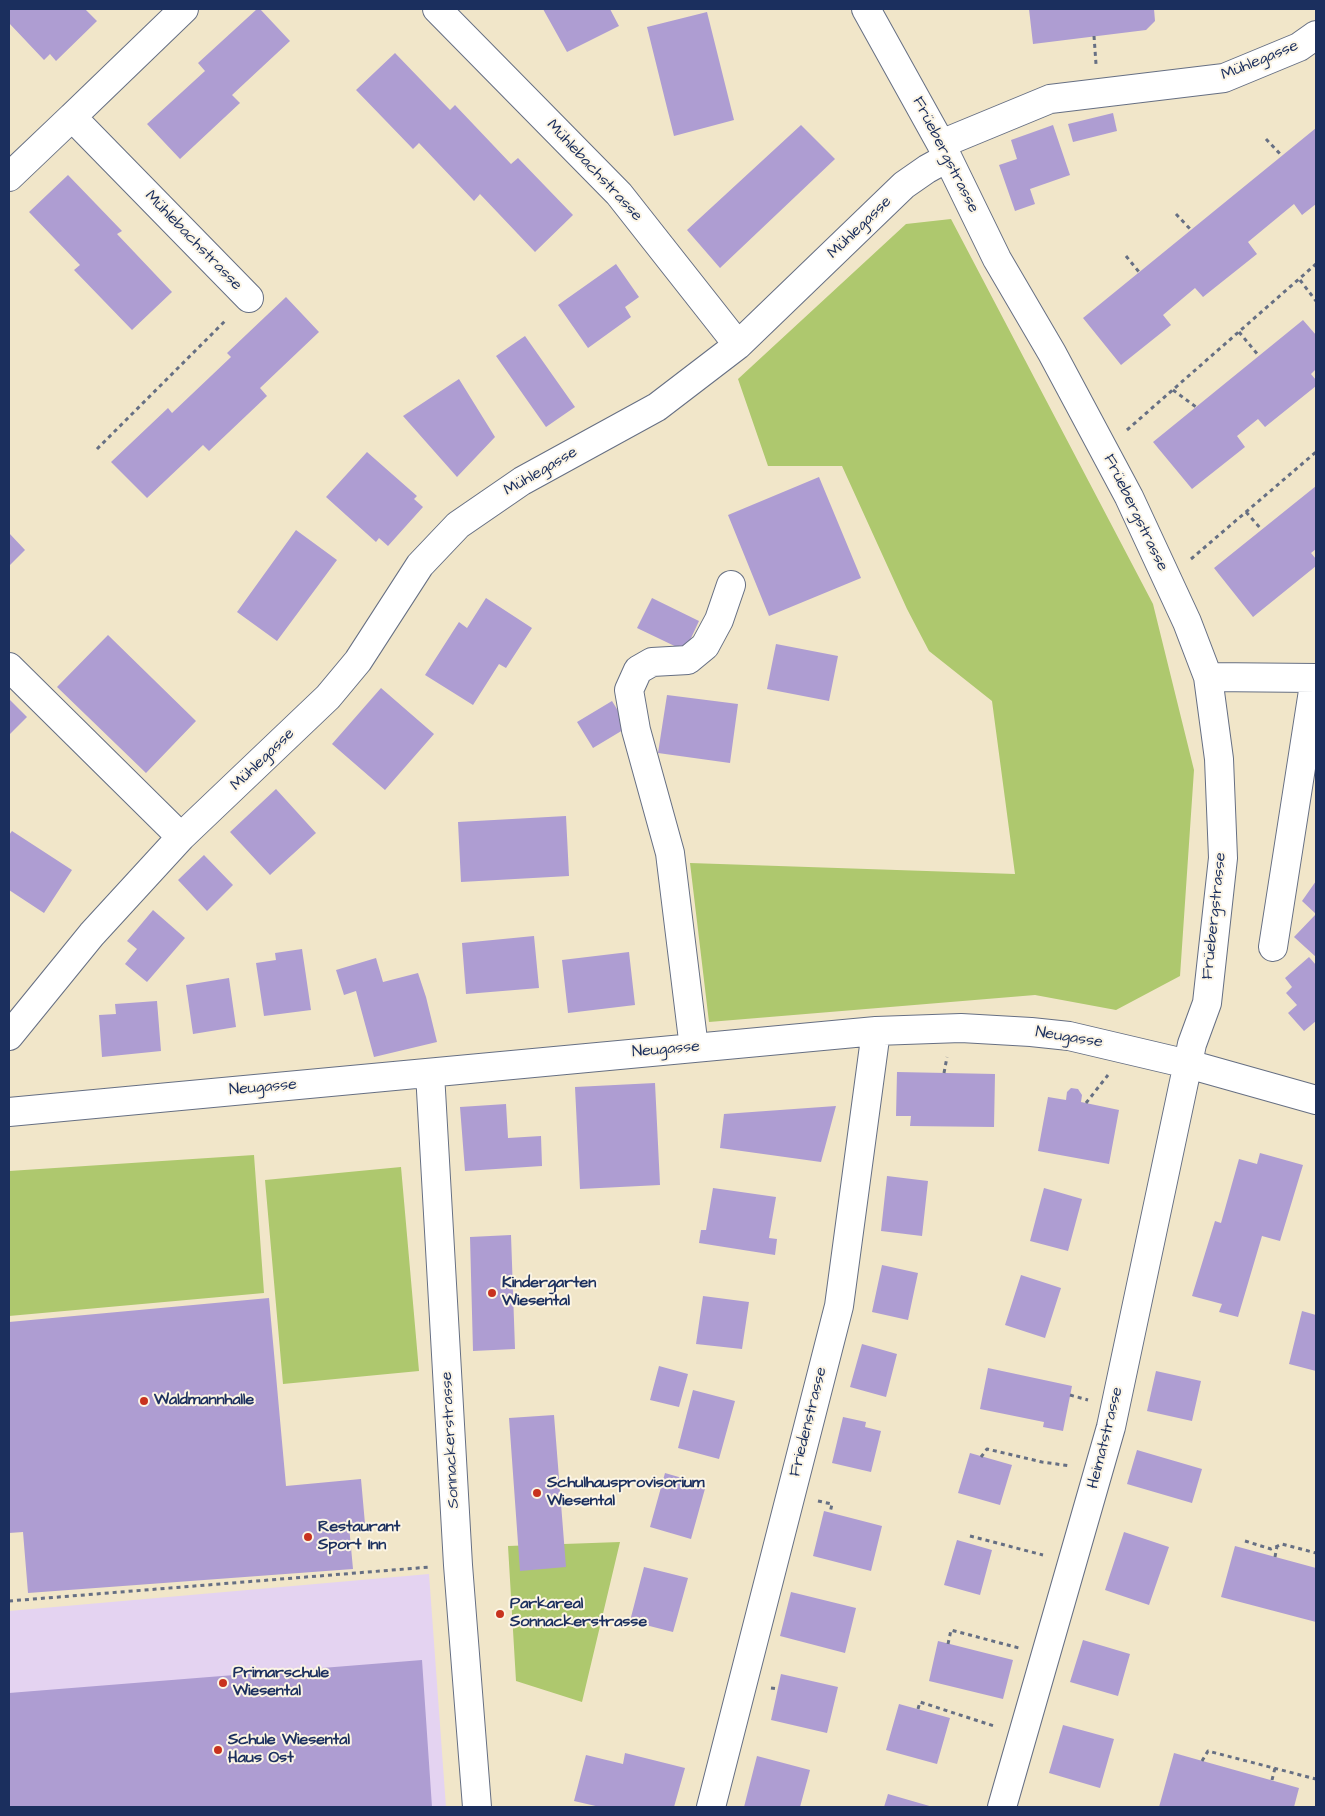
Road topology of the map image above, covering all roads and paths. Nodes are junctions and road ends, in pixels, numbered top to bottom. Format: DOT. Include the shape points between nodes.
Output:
graph roads {
  1 [pos="184,9"];
  2 [pos="437,9"];
  3 [pos="866,9"];
  4 [pos="1316,35"];
  5 [pos="1094,36"];
  6 [pos="1096,65"];
  7 [pos="72,117"];
  8 [pos="1266,139"];
  9 [pos="944,151"];
  10 [pos="1282,156"];
  11 [pos="9,177"];
  12 [pos="1176,214"];
  13 [pos="1191,230"];
  14 [pos="1126,256"];
  15 [pos="1316,264"];
  16 [pos="1139,272"];
  17 [pos="1300,279"];
  18 [pos="249,298"];
  19 [pos="1316,301"];
  20 [pos="1239,332"];
  21 [pos="738,345"];
  22 [pos="1259,356"];
  23 [pos="1173,390"];
  24 [pos="1196,407"];
  25 [pos="1124,432"];
  26 [pos="97,449"];
  27 [pos="1316,452"];
  28 [pos="1246,512"];
  29 [pos="1262,530"];
  30 [pos="1191,559"];
  31 [pos="731,585"];
  32 [pos="9,667"];
  33 [pos="1208,677"];
  34 [pos="1316,678"];
  35 [pos="181,837"];
  36 [pos="1273,947"];
  37 [pos="876,1031"];
  38 [pos="9,1036"];
  39 [pos="694,1048"];
  40 [pos="948,1051"];
  41 [pos="1188,1064"];
  42 [pos="430,1073"];
  43 [pos="944,1073"];
  44 [pos="1106,1078"];
  45 [pos="1316,1100"];
  46 [pos="1086,1103"];
  47 [pos="9,1112"];
  48 [pos="982,1457"];
  49 [pos="1099,1470"];
  50 [pos="970,1536"];
  51 [pos="1244,1541"];
  52 [pos="1278,1546"];
  53 [pos="1316,1552"];
  54 [pos="1275,1557"];
  55 [pos="1072,1562"];
  56 [pos="458,1566"];
  57 [pos="9,1601"];
  58 [pos="948,1644"];
  59 [pos="1046,1656"];
  60 [pos="772,1688"];
  61 [pos="778,1689"];
  62 [pos="918,1709"];
  63 [pos="1023,1734"];
  64 [pos="1202,1761"];
  65 [pos="1275,1768"];
  66 [pos="1316,1779"];
  67 [pos="1272,1780"];
  68 [pos="477,1807"];
  69 [pos="711,1807"];
  70 [pos="1002,1807"];
  1 -- 7 [label="street"];
  2 -- 21 [label="street, Mühlebachstrasse" via="619,194"];
  3 -- 9 [label="street, Früebergstrasse"];
  4 -- 9 [label="street, Mühlegasse" via="1299,47 1224,78 1050,98"];
  5 -- 6 [label="path"];
  7 -- 11 [label="street"];
  7 -- 18 [label="street, Mühlebachstrasse"];
  8 -- 10 [label="path"];
  9 -- 21 [label="street, Mühlegasse" via="927,169 904,185"];
  9 -- 33 [label="street, Früebergstrasse" via="997,259 1052,353 1129,497 1188,622"];
  12 -- 13 [label="path"];
  14 -- 16 [label="path"];
  15 -- 17 [label="path"];
  17 -- 19 [label="path"];
  17 -- 20 [label="path"];
  18 -- 26 [label="path, Mühlebachstrasse"];
  20 -- 22 [label="path"];
  20 -- 23 [label="path"];
  21 -- 35 [label="street, Mühlegasse" via="657,408 522,481 458,525 420,565 358,661 328,697"];
  23 -- 24 [label="path"];
  23 -- 25 [label="path"];
  27 -- 28 [label="path"];
  28 -- 29 [label="path"];
  28 -- 30 [label="path"];
  31 -- 39 [label="street" via="719,620 704,646 688,660 652,662 638,670 629,690 636,730 670,853"];
  32 -- 35 [label="street"];
  33 -- 34 [label="street"];
  33 -- 41 [label="street, Früebergstrasse" via="1219,759 1223,858 1207,1003"];
  34 -- 36 [label="street"];
  35 -- 38 [label="street, Mühlegasse" via="92,934"];
  37 -- 39 [label="street, Neugasse"];
  37 -- 41 [label="street, Neugasse" via="960,1028 1069,1036"];
  37 -- 69 [label="street, Friedenstrasse" via="839,1306"];
  39 -- 42 [label="street, Neugasse"];
  40 -- 43 [label="path"];
  41 -- 45 [label="street, Neugasse"];
  41 -- 49 [label="street, Heimatstrasse" via="1111,1427"];
  42 -- 47 [label="street, Neugasse"];
  42 -- 56 [label="street, Sonnackerstrasse"];
  44 -- 46 [label="path"];
  48 -- 49 [label="path" via="987,1449 1042,1462"];
  49 -- 55 [label="street, Heimatstrasse"];
  50 -- 55 [label="path"];
  51 -- 52 [label="path" via="1271,1549"];
  52 -- 53 [label="path" via="1282,1544"];
  52 -- 54 [label="path"];
  55 -- 59 [label="street, Heimatstrasse"];
  56 -- 57 [label="path"];
  56 -- 68 [label="street, Sonnackerstrasse"];
  58 -- 59 [label="path" via="951,1630"];
  59 -- 63 [label="street, Heimatstrasse"];
  60 -- 61 [label="path"];
  62 -- 63 [label="path" via="920,1702"];
  63 -- 70 [label="street, Heimatstrasse"];
  64 -- 65 [label="path" via="1208,1751"];
  65 -- 66 [label="path"];
  65 -- 67 [label="path"];
}
